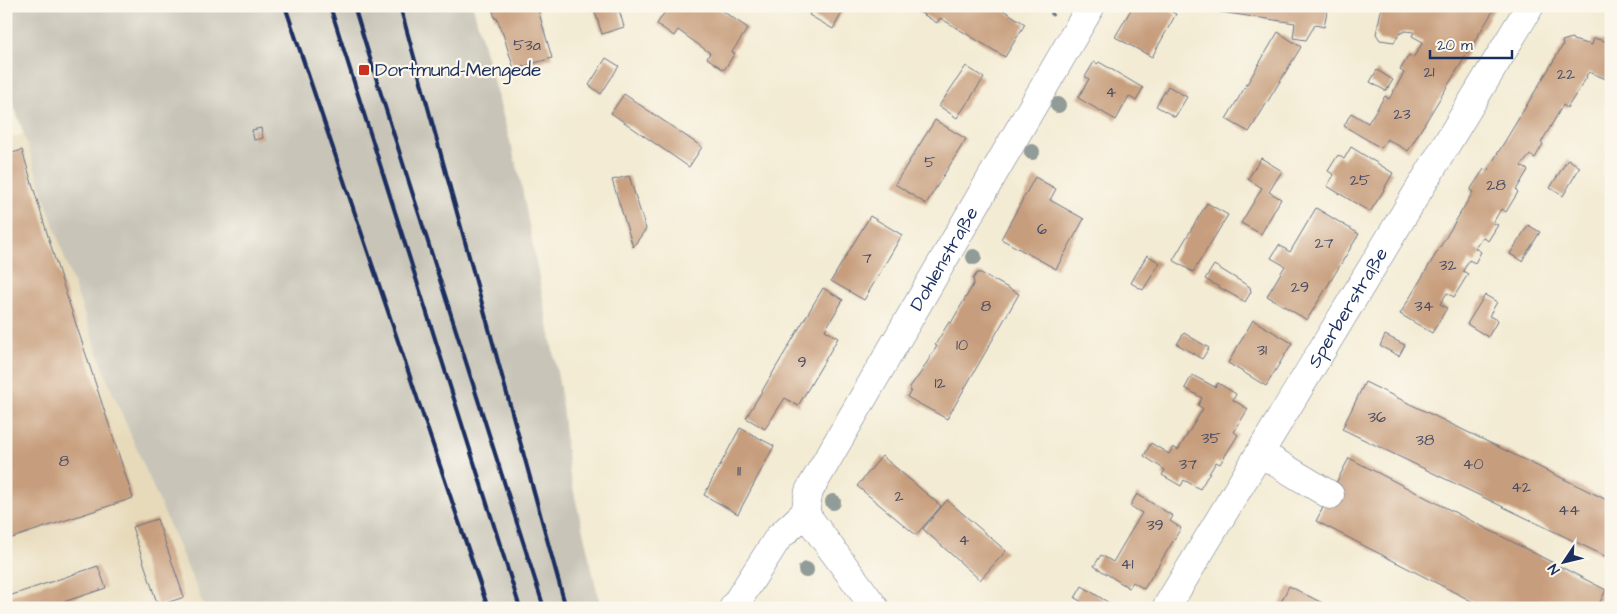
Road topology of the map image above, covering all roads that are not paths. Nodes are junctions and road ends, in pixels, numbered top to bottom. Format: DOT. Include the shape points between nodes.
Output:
graph roads {
  1 [pos="1091,6"];
  2 [pos="1530,6"];
  3 [pos="1260,453"];
  4 [pos="1330,495"];
  5 [pos="805,513"];
  6 [pos="1171,606"];
  7 [pos="733,608"];
  8 [pos="875,608"];
  1 -- 5 [label="street, Dohlenstraße" via="809,491"];
  2 -- 3 [label="street, Sperberstraße"];
  3 -- 4 [label="street"];
  3 -- 6 [label="street, Sperberstraße"];
  5 -- 7 [label="street" via="778,538"];
  5 -- 8 [label="street"];
}
